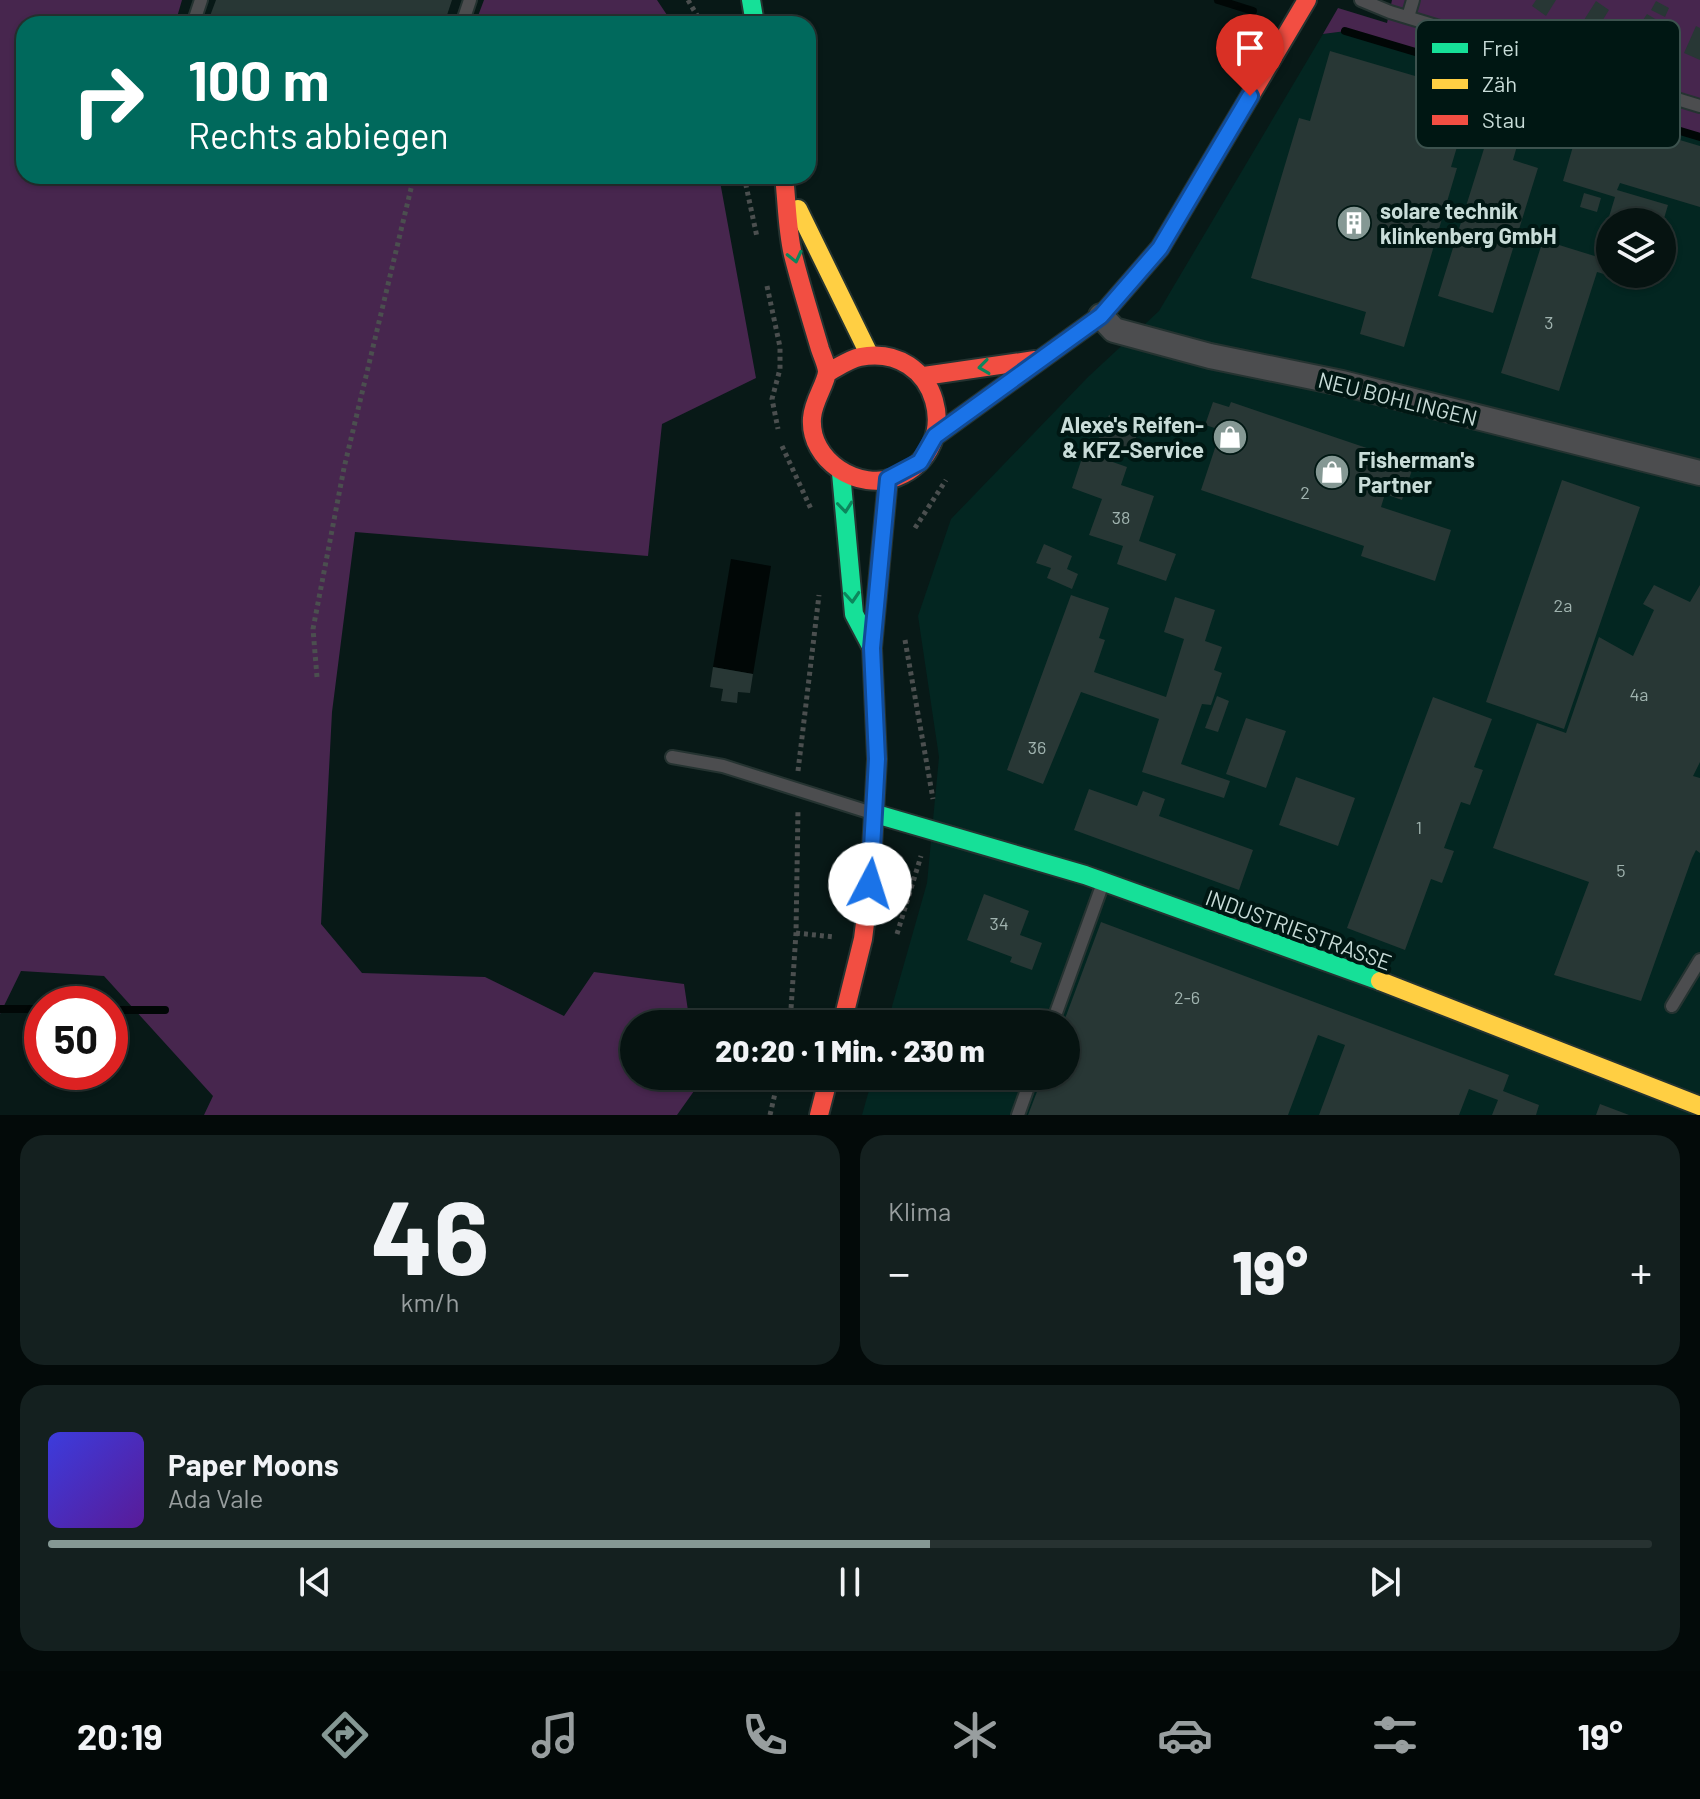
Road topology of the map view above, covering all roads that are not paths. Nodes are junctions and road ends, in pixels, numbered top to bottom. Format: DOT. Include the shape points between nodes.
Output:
graph roads {
  1 [pos="1307,0"];
  2 [pos="1361,0"];
  3 [pos="1413,0"];
  4 [pos="1408,17"];
  5 [pos="1418,20"];
  6 [pos="1680,100"];
  7 [pos="1700,106"];
  8 [pos="785,184"];
  9 [pos="787,184"];
  10 [pos="1101,316"];
  11 [pos="868,352"];
  12 [pos="1043,358"];
  13 [pos="827,373"];
  14 [pos="924,376"];
  15 [pos="935,436"];
  16 [pos="841,473"];
  17 [pos="1700,473"];
  18 [pos="888,479"];
  19 [pos="872,648"];
  20 [pos="672,757"];
  21 [pos="876,814"];
  22 [pos="1103,883"];
  23 [pos="1700,960"];
  24 [pos="1672,1006"];
  25 [pos="845,1010"];
  26 [pos="1057,1010"];
  27 [pos="825,1090"];
  28 [pos="1027,1090"];
  29 [pos="1700,1106"];
  30 [pos="819,1115"];
  31 [pos="1018,1115"];
  1 -- 10 [label="main road" via="1160,248"];
  2 -- 4 [label="lane"];
  3 -- 4 [label="lane"];
  4 -- 5 [label="lane"];
  6 -- 7 [label="lane"];
  8 -- 13 [label="main road, one-way" via="792,252"];
  9 -- 11 [label="main road"];
  10 -- 12 [label="main road"];
  10 -- 17 [label="street, NEU BOHLINGEN" via="1114,330 1210,356 1342,383"];
  11 -- 13 [label="main road" via="845,359"];
  11 -- 14 [label="main road" via="891,355"];
  12 -- 14 [label="main road, one-way"];
  12 -- 15 [label="main road"];
  13 -- 16 [label="main road" via="813,394 809,414 813,439"];
  14 -- 15 [label="main road" via="935,397"];
  15 -- 18 [label="main road" via="920,462"];
  16 -- 18 [label="main road" via="870,481"];
  16 -- 19 [label="main road, one-way" via="854,614"];
  18 -- 19 [label="main road"];
  19 -- 21 [label="main road"];
  20 -- 21 [label="lane" via="723,766"];
  21 -- 22 [label="main road, INDUSTRIESTRASSE" via="993,845"];
  21 -- 25 [label="main road" via="863,939"];
  22 -- 26 [label="lane"];
  22 -- 29 [label="main road, INDUSTRIESTRASSE"];
  23 -- 24 [label="lane"];
  27 -- 30 [label="main road"];
  28 -- 31 [label="lane"];
}
